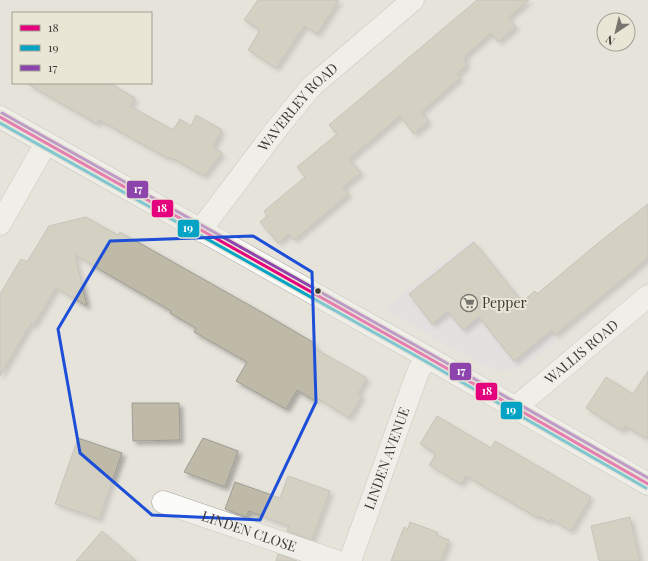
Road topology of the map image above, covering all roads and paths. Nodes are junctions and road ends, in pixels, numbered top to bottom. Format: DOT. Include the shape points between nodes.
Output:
graph roads {
  1 [pos="413,0"];
  2 [pos="0,117"];
  3 [pos="46,143"];
  4 [pos="0,224"];
  5 [pos="202,231"];
  6 [pos="648,296"];
  7 [pos="427,357"];
  8 [pos="515,408"];
  9 [pos="648,484"];
  10 [pos="163,502"];
  11 [pos="336,561"];
  12 [pos="350,561"];
  1 -- 5 [label="street, WAVERLEY ROAD" via="307,92"];
  2 -- 3 [label="street"];
  3 -- 4 [label="street"];
  3 -- 5 [label="street"];
  5 -- 7 [label="street"];
  6 -- 8 [label="street, WALLIS ROAD"];
  7 -- 8 [label="street"];
  7 -- 12 [label="street, LINDEN AVENUE" via="417,375"];
  8 -- 9 [label="street"];
  10 -- 11 [label="street, LINDEN CLOSE"];
}
